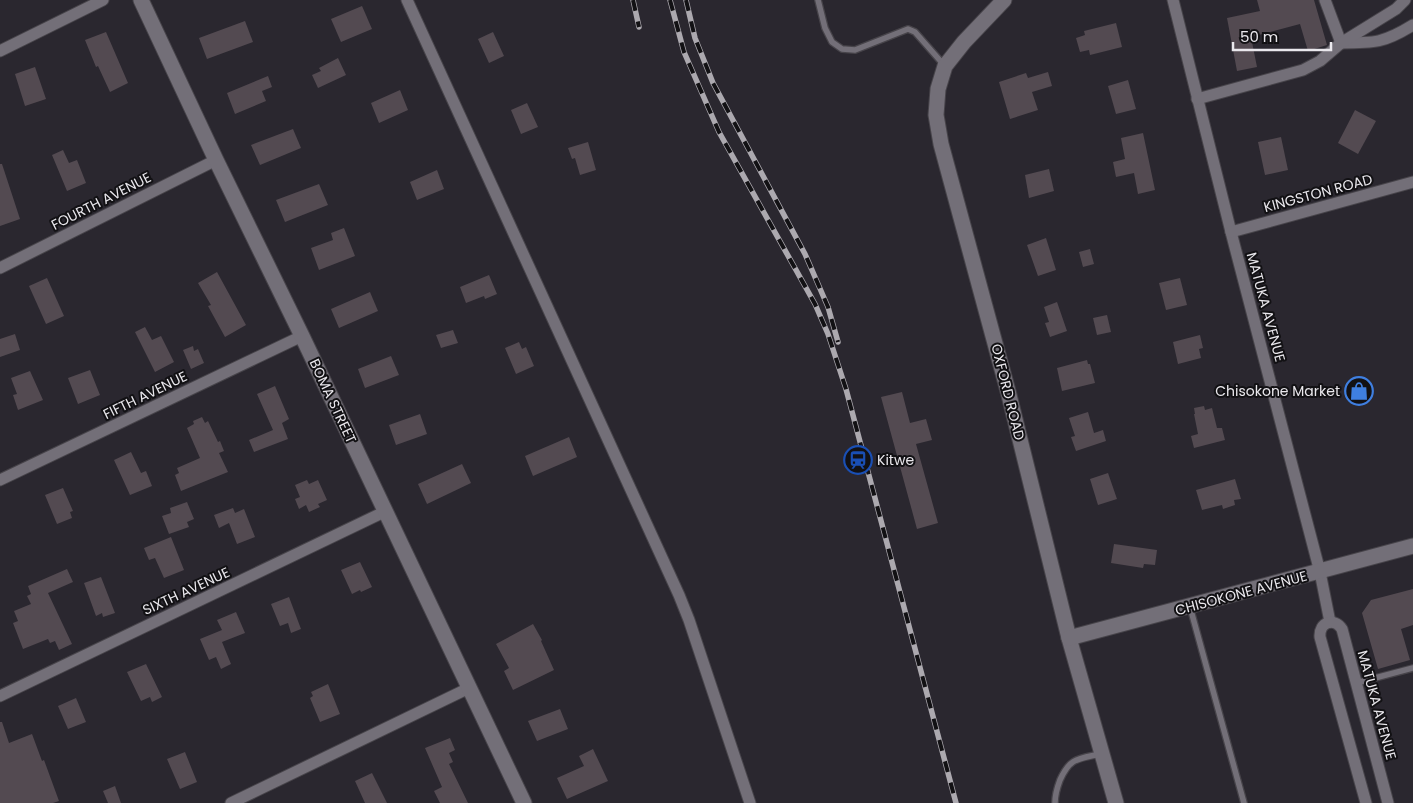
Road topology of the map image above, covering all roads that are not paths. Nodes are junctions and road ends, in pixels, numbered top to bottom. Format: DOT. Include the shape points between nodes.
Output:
graph roads {
  1 [pos="103,0"];
  2 [pos="141,0"];
  3 [pos="407,0"];
  4 [pos="818,0"];
  5 [pos="1004,0"];
  6 [pos="1173,0"];
  7 [pos="1325,0"];
  8 [pos="1405,0"];
  9 [pos="1413,24"];
  10 [pos="1341,43"];
  11 [pos="0,51"];
  12 [pos="945,66"];
  13 [pos="1198,99"];
  14 [pos="216,160"];
  15 [pos="1413,182"];
  16 [pos="1231,232"];
  17 [pos="0,268"];
  18 [pos="302,336"];
  19 [pos="0,480"];
  20 [pos="384,512"];
  21 [pos="1413,546"];
  22 [pos="1320,572"];
  23 [pos="1190,607"];
  24 [pos="1330,622"];
  25 [pos="1069,638"];
  26 [pos="1413,668"];
  27 [pos="1356,683"];
  28 [pos="469,688"];
  29 [pos="0,696"];
  30 [pos="1101,753"];
  31 [pos="231,803"];
  32 [pos="524,803"];
  33 [pos="750,803"];
  34 [pos="1055,803"];
  35 [pos="1116,803"];
  36 [pos="1244,803"];
  37 [pos="1366,803"];
  38 [pos="1388,803"];
  1 -- 11 [label="street"];
  2 -- 14 [label="street, BOMA STREET"];
  3 -- 33 [label="street" via="679,595"];
  4 -- 12 [label="lane" via="825,28 832,42 842,49 855,50 908,29 916,32"];
  5 -- 12 [label="street, OXFORD ROAD"];
  6 -- 13 [label="street, MATUKA AVENUE"];
  7 -- 10 [label="street"];
  8 -- 10 [label="street"];
  9 -- 10 [label="street" via="1391,38 1375,43"];
  10 -- 13 [label="street" via="1320,61 1303,70"];
  12 -- 25 [label="street, OXFORD ROAD" via="938,90 936,115 942,144"];
  13 -- 16 [label="street, MATUKA AVENUE"];
  14 -- 17 [label="street, FOURTH AVENUE"];
  14 -- 18 [label="street, BOMA STREET"];
  15 -- 16 [label="street, KINGSTON ROAD"];
  16 -- 22 [label="street, MATUKA AVENUE"];
  18 -- 19 [label="street, FIFTH AVENUE"];
  18 -- 20 [label="street, BOMA STREET"];
  20 -- 28 [label="street, BOMA STREET"];
  20 -- 29 [label="street, SIXTH AVENUE"];
  21 -- 22 [label="street, CHISOKONE AVENUE"];
  22 -- 23 [label="street, CHISOKONE AVENUE"];
  22 -- 24 [label="street, MATUKA AVENUE"];
  23 -- 25 [label="street, CHISOKONE AVENUE"];
  23 -- 36 [label="lane"];
  24 -- 27 [label="street, MATUKA AVENUE" via="1338,623 1342,629"];
  24 -- 37 [label="street" via="1320,629 1320,637"];
  25 -- 30 [label="street, OXFORD ROAD"];
  26 -- 27 [label="lane"];
  27 -- 38 [label="street, MATUKA AVENUE"];
  28 -- 31 [label="street"];
  28 -- 32 [label="street, BOMA STREET"];
  30 -- 34 [label="lane" via="1079,758 1066,766"];
  30 -- 35 [label="street, OXFORD ROAD"];
}
